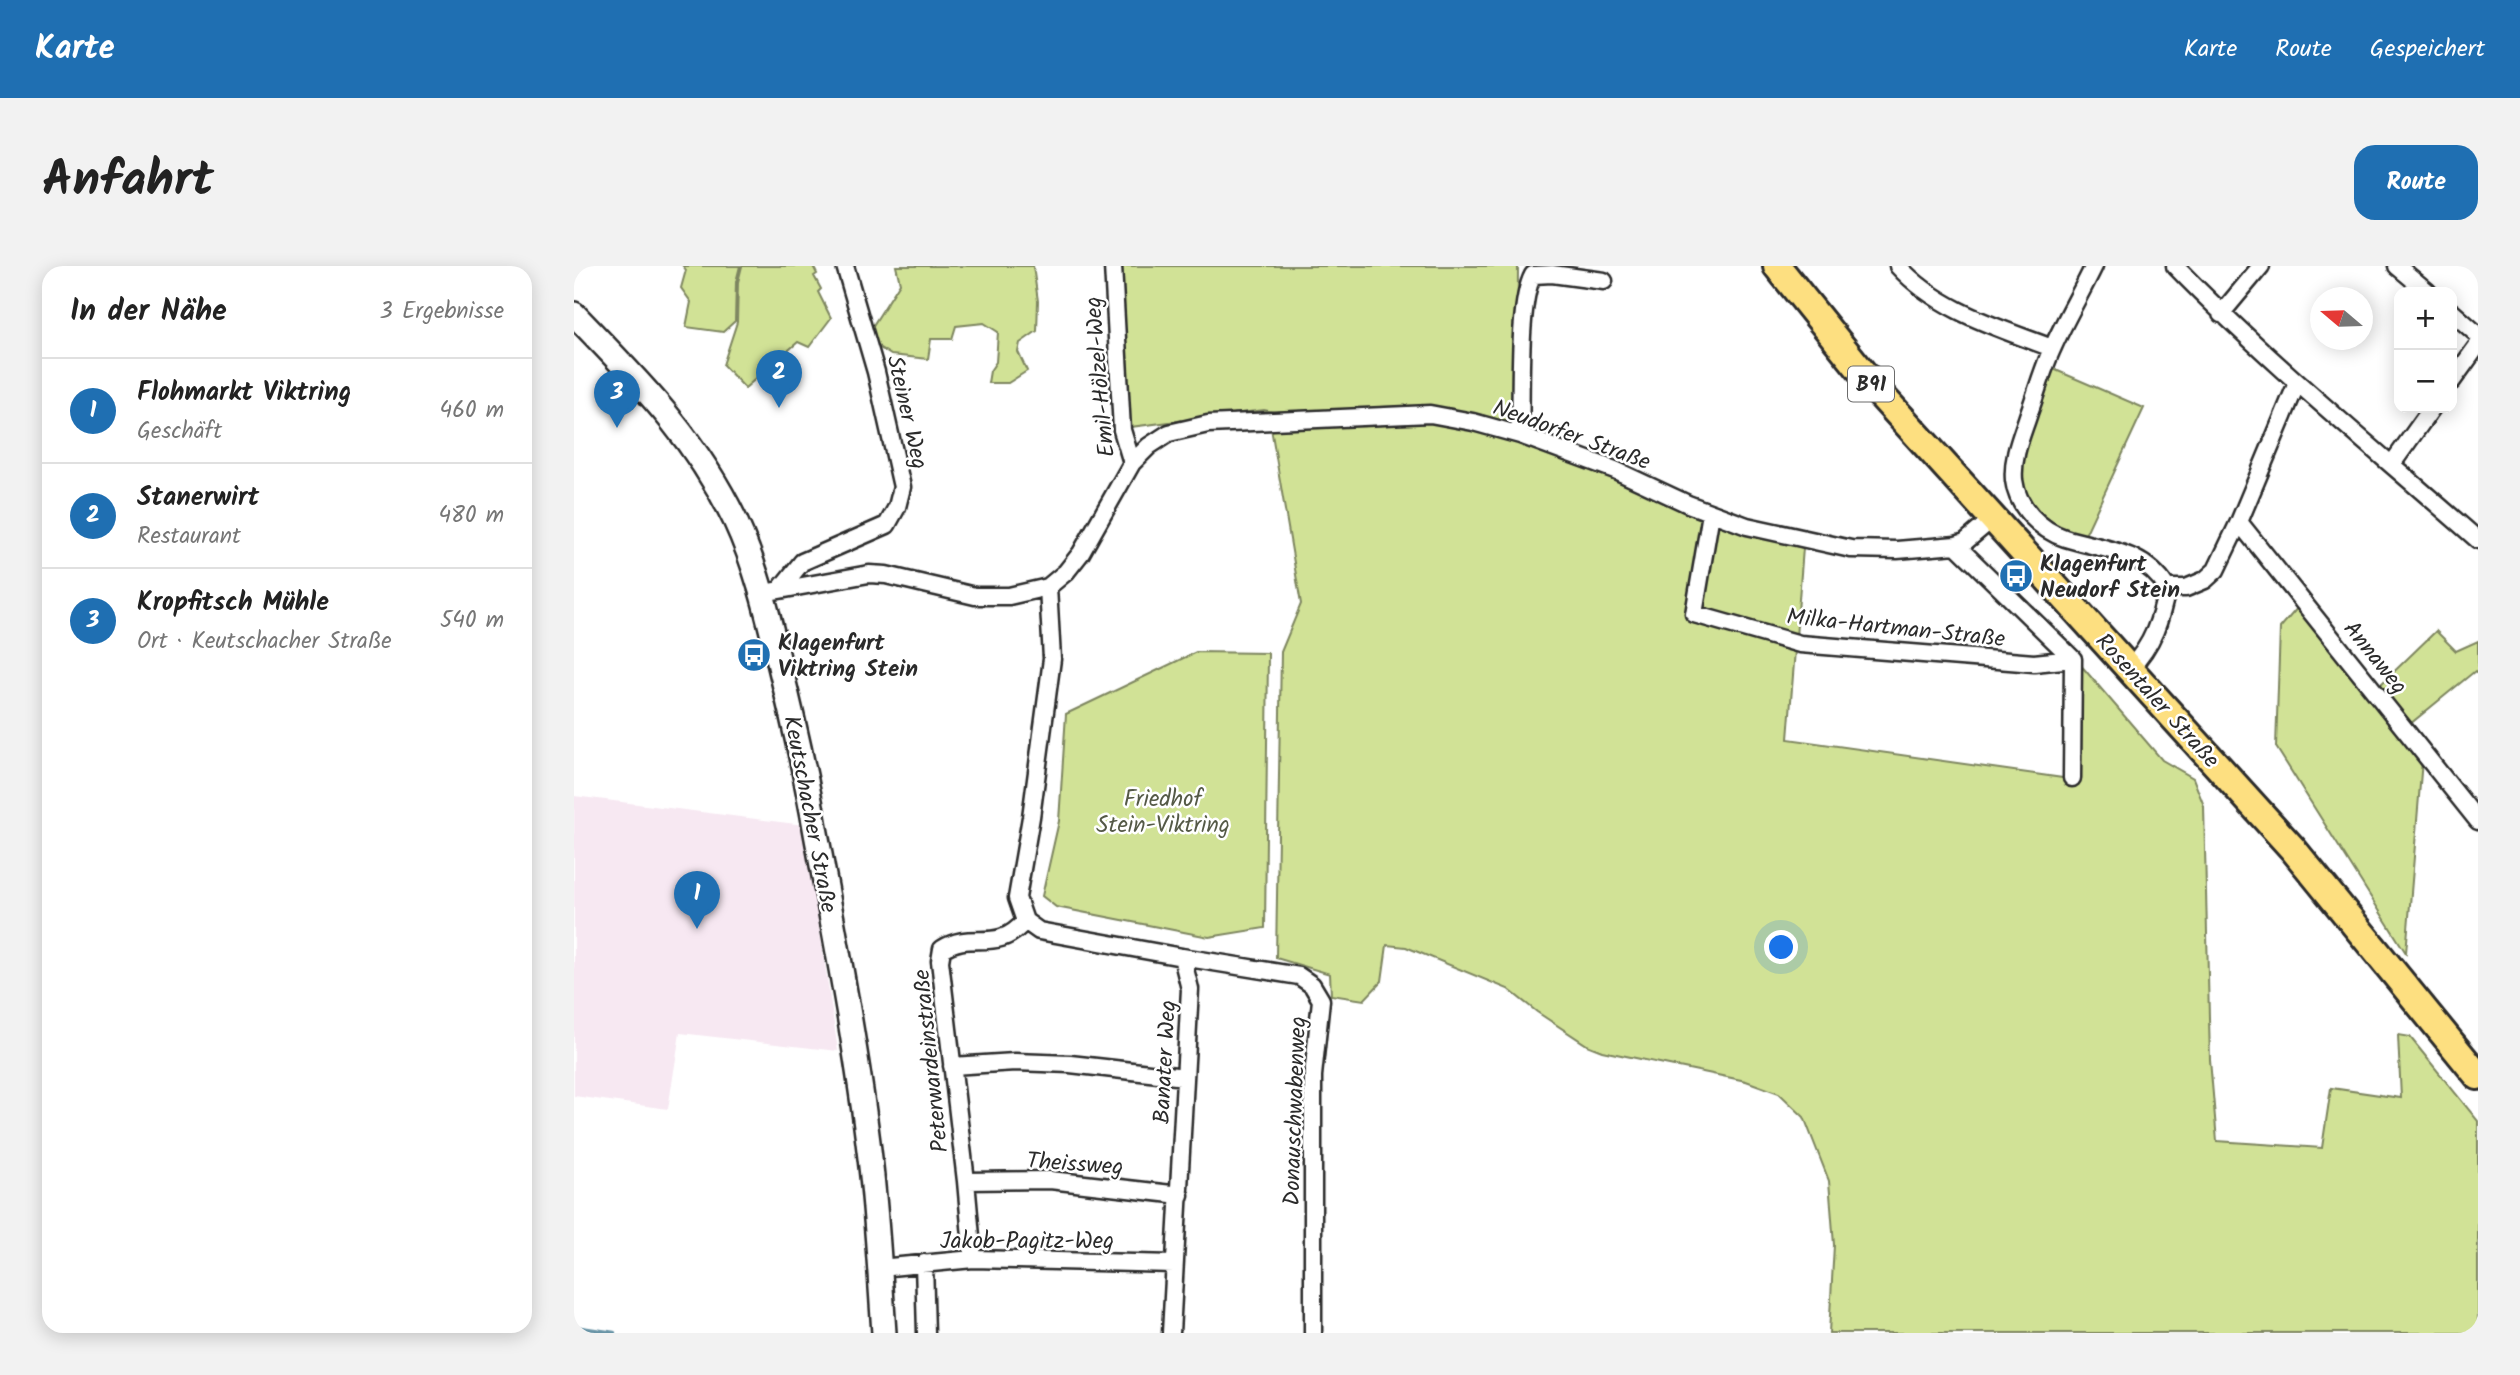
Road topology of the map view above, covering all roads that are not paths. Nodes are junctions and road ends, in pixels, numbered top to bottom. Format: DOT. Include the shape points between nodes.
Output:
graph roads {
  1 [pos="845,266"];
  2 [pos="1113,266"];
  3 [pos="1777,266"];
  4 [pos="1898,266"];
  5 [pos="2094,266"];
  6 [pos="2175,266"];
  7 [pos="2260,266"];
  8 [pos="2397,266"];
  9 [pos="1604,281"];
  10 [pos="2422,287"];
  11 [pos="574,314"];
  12 [pos="2221,314"];
  13 [pos="2457,317"];
  14 [pos="2478,335"];
  15 [pos="2478,345"];
  16 [pos="2052,348"];
  17 [pos="2457,374"];
  18 [pos="2297,383"];
  19 [pos="2428,413"];
  20 [pos="1520,435"];
  21 [pos="1132,463"];
  22 [pos="2392,464"];
  23 [pos="1711,513"];
  24 [pos="1992,520"];
  25 [pos="2239,522"];
  26 [pos="2478,540"];
  27 [pos="1956,545"];
  28 [pos="1048,587"];
  29 [pos="2167,588"];
  30 [pos="772,591"];
  31 [pos="2073,659"];
  32 [pos="2130,668"];
  33 [pos="2072,778"];
  34 [pos="2478,821"];
  35 [pos="1025,922"];
  36 [pos="1182,957"];
  37 [pos="952,1066"];
  38 [pos="2478,1076"];
  39 [pos="1185,1077"];
  40 [pos="966,1181"];
  41 [pos="1180,1195"];
  42 [pos="973,1259"];
  43 [pos="923,1263"];
  44 [pos="1174,1264"];
  45 [pos="880,1268"];
  46 [pos="884,1333"];
  47 [pos="926,1333"];
  48 [pos="1171,1333"];
  49 [pos="1313,1333"];
  1 -- 30 [label="street, Steiner Weg" via="876,372 902,487 887,525 802,562"];
  2 -- 21 [label="street, Emil-Hölzel-Weg" via="1122,430"];
  3 -- 24 [label="main road, Rosentaler Straße / B91" via="1879,393"];
  4 -- 16 [label="street" via="1948,306"];
  5 -- 16 [label="street"];
  6 -- 12 [label="street"];
  7 -- 12 [label="street"];
  8 -- 10 [label="street"];
  9 -- 20 [label="street" via="1533,275 1527,286"];
  11 -- 30 [label="main road, Keutschacher Straße" via="681,430"];
  12 -- 18 [label="street"];
  13 -- 14 [label="street"];
  15 -- 17 [label="street"];
  16 -- 29 [label="street" via="2014,456 2014,482 2022,504 2033,518 2062,537 2143,562 2159,574"];
  18 -- 22 [label="street"];
  18 -- 25 [label="street"];
  19 -- 22 [label="street"];
  20 -- 21 [label="street, Neudorfer Straße" via="1430,414 1208,424 1169,433"];
  20 -- 23 [label="street, Neudorfer Straße" via="1615,470"];
  21 -- 28 [label="street, Emil-Hölzel-Weg" via="1082,553"];
  22 -- 26 [label="street"];
  23 -- 27 [label="street, Neudorfer Straße" via="1747,526 1851,549"];
  23 -- 31 [label="street, Milka-Hartman-Straße" via="1694,614 1800,644 2034,663"];
  24 -- 27 [label="street, Neudorfer Straße"];
  24 -- 32 [label="main road, Rosentaler Straße / B91"];
  25 -- 29 [label="street" via="2216,570 2186,588"];
  25 -- 34 [label="street, Annaweg"];
  27 -- 31 [label="street"];
  28 -- 30 [label="street" via="1009,596 975,596 869,574"];
  28 -- 35 [label="street" via="1052,659 1017,898"];
  29 -- 32 [label="street" via="2153,638"];
  30 -- 45 [label="main road, Keutschacher Straße" via="844,980 870,1157"];
  31 -- 33 [label="street"];
  32 -- 38 [label="main road, Rosentaler Straße / B91" via="2293,849"];
  35 -- 36 [label="street" via="1038,931"];
  35 -- 37 [label="street, Peterwardeinstraße" via="1003,939 954,942 942,949"];
  36 -- 39 [label="street, Banater Weg" via="1190,989"];
  36 -- 49 [label="street, Donauschwabenweg" via="1299,976 1312,985 1321,1000 1313,1076"];
  37 -- 39 [label="street" via="1069,1064"];
  37 -- 40 [label="street, Peterwardeinstraße"];
  39 -- 41 [label="street, Banater Weg"];
  40 -- 41 [label="street, Theissweg" via="1050,1180"];
  40 -- 42 [label="street, Peterwardeinstraße"];
  41 -- 44 [label="street, Banater Weg"];
  42 -- 43 [label="street, Jakob-Pagitz-Weg"];
  42 -- 44 [label="street, Jakob-Pagitz-Weg"];
  43 -- 45 [label="street, Jakob-Pagitz-Weg"];
  43 -- 47 [label="street"];
  44 -- 48 [label="street, Banater Weg"];
  45 -- 46 [label="main road, Keutschacher Straße"];
}
